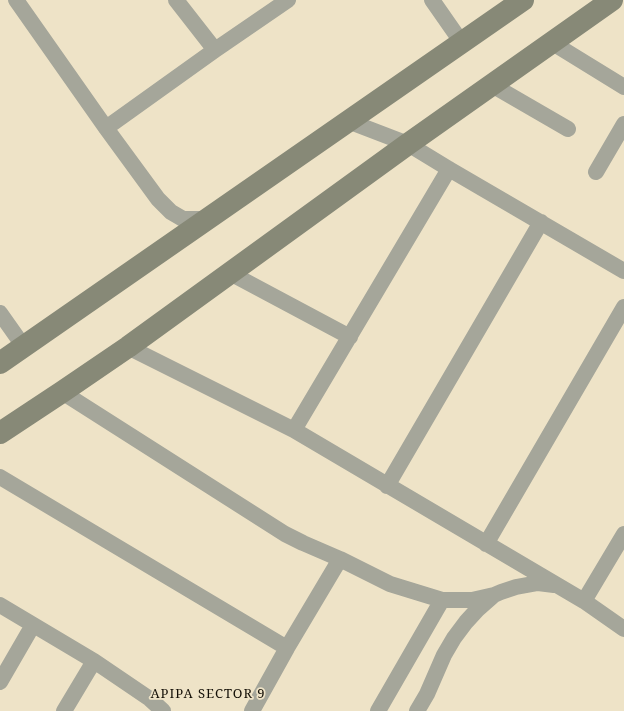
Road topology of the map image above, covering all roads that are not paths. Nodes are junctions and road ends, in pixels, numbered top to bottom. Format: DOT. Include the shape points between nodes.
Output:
graph roads {
  1 [pos="176,0"];
  2 [pos="288,0"];
  3 [pos="432,0"];
  4 [pos="523,0"];
  5 [pos="612,0"];
  6 [pos="19,1"];
  7 [pos="551,42"];
  8 [pos="462,43"];
  9 [pos="215,50"];
  10 [pos="492,85"];
  11 [pos="624,87"];
  12 [pos="348,122"];
  13 [pos="624,124"];
  14 [pos="106,128"];
  15 [pos="568,129"];
  16 [pos="408,144"];
  17 [pos="449,169"];
  18 [pos="596,172"];
  19 [pos="207,219"];
  20 [pos="541,222"];
  21 [pos="624,271"];
  22 [pos="230,273"];
  23 [pos="624,307"];
  24 [pos="0,313"];
  25 [pos="350,337"];
  26 [pos="128,346"];
  27 [pos="24,347"];
  28 [pos="0,364"];
  29 [pos="62,392"];
  30 [pos="294,430"];
  31 [pos="0,433"];
  32 [pos="0,477"];
  33 [pos="387,486"];
  34 [pos="624,534"];
  35 [pos="486,544"];
  36 [pos="340,559"];
  37 [pos="557,586"];
  38 [pos="494,595"];
  39 [pos="442,600"];
  40 [pos="584,601"];
  41 [pos="0,605"];
  42 [pos="33,625"];
  43 [pos="624,628"];
  44 [pos="286,648"];
  45 [pos="94,661"];
  46 [pos="0,682"];
  47 [pos="147,705"];
  48 [pos="64,711"];
  49 [pos="163,711"];
  50 [pos="252,711"];
  51 [pos="378,711"];
  52 [pos="416,711"];
  1 -- 9 [label="street"];
  2 -- 9 [label="street"];
  3 -- 8 [label="street"];
  4 -- 8 [label="street"];
  5 -- 7 [label="street"];
  6 -- 14 [label="street"];
  7 -- 10 [label="street"];
  7 -- 11 [label="street"];
  8 -- 12 [label="street"];
  9 -- 14 [label="street"];
  10 -- 15 [label="street"];
  10 -- 16 [label="street"];
  12 -- 16 [label="street"];
  12 -- 19 [label="street"];
  13 -- 18 [label="street"];
  14 -- 19 [label="street" via="158,199 171,212 183,219"];
  16 -- 17 [label="street"];
  16 -- 22 [label="street"];
  17 -- 20 [label="street"];
  17 -- 25 [label="street"];
  19 -- 27 [label="street"];
  20 -- 21 [label="street"];
  20 -- 33 [label="street"];
  22 -- 25 [label="street"];
  22 -- 26 [label="street"];
  23 -- 35 [label="street"];
  24 -- 27 [label="street"];
  25 -- 30 [label="street"];
  26 -- 29 [label="street"];
  26 -- 30 [label="street"];
  27 -- 28 [label="street"];
  29 -- 31 [label="street"];
  29 -- 36 [label="street" via="285,534"];
  30 -- 33 [label="street"];
  32 -- 44 [label="street"];
  33 -- 35 [label="street"];
  34 -- 40 [label="street"];
  35 -- 37 [label="street"];
  36 -- 39 [label="street" via="390,584"];
  36 -- 44 [label="street"];
  37 -- 38 [label="street" via="538,583"];
  37 -- 40 [label="street"];
  38 -- 39 [label="street" via="472,600"];
  38 -- 52 [label="street" via="477,610 454,638"];
  39 -- 51 [label="street"];
  40 -- 43 [label="street"];
  41 -- 42 [label="street"];
  42 -- 45 [label="street"];
  42 -- 46 [label="street"];
  44 -- 50 [label="street"];
  45 -- 47 [label="street"];
  45 -- 48 [label="street"];
  47 -- 49 [label="street"];
}
